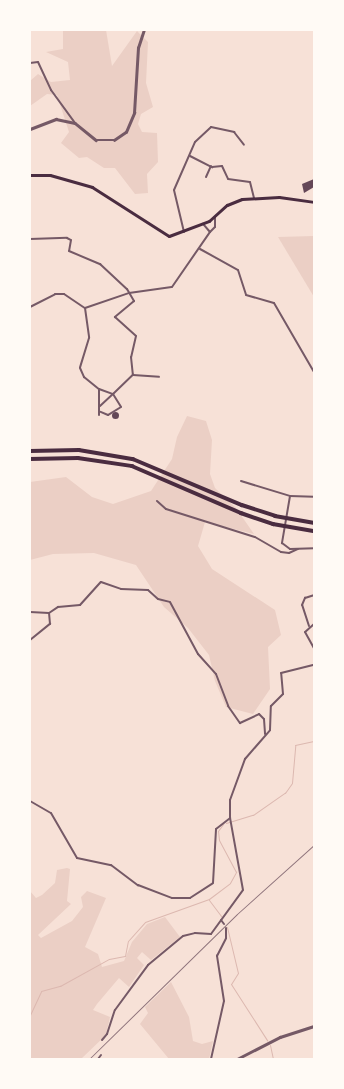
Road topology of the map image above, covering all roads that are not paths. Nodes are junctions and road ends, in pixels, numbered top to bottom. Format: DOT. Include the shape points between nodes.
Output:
graph roads {
  1 [pos="144,30"];
  2 [pos="30,63"];
  3 [pos="74,123"];
  4 [pos="30,129"];
  5 [pos="244,145"];
  6 [pos="190,156"];
  7 [pos="211,166"];
  8 [pos="30,175"];
  9 [pos="206,177"];
  10 [pos="254,198"];
  11 [pos="314,202"];
  12 [pos="215,216"];
  13 [pos="203,224"];
  14 [pos="184,232"];
  15 [pos="210,232"];
  16 [pos="30,238"];
  17 [pos="200,249"];
  18 [pos="129,293"];
  19 [pos="30,307"];
  20 [pos="85,308"];
  21 [pos="314,372"];
  22 [pos="133,375"];
  23 [pos="159,377"];
  24 [pos="98,389"];
  25 [pos="113,394"];
  26 [pos="100,406"];
  27 [pos="101,412"];
  28 [pos="99,415"];
  29 [pos="30,451"];
  30 [pos="30,459"];
  31 [pos="241,481"];
  32 [pos="290,496"];
  33 [pos="314,497"];
  34 [pos="157,501"];
  35 [pos="314,523"];
  36 [pos="314,531"];
  37 [pos="314,548"];
  38 [pos="298,549"];
  39 [pos="314,595"];
  40 [pos="30,612"];
  41 [pos="49,614"];
  42 [pos="314,624"];
  43 [pos="309,626"];
  44 [pos="30,640"];
  45 [pos="314,648"];
  46 [pos="314,664"];
  47 [pos="265,734"];
  48 [pos="30,801"];
  49 [pos="230,819"];
  50 [pos="222,920"];
  51 [pos="224,924"];
  52 [pos="226,928"];
  53 [pos="314,1026"];
  54 [pos="102,1040"];
  55 [pos="100,1055"];
  56 [pos="98,1059"];
  57 [pos="211,1059"];
  58 [pos="237,1059"];
  1 -- 3 [label="street" via="138,48 134,113 126,132 114,140 96,140"];
  2 -- 3 [label="street" via="38,62 51,90"];
  3 -- 4 [label="street" via="49,120"];
  5 -- 6 [label="street" via="234,132 210,127 195,142"];
  6 -- 7 [label="street"];
  6 -- 14 [label="street" via="174,190"];
  7 -- 9 [label="street"];
  7 -- 10 [label="street" via="222,166 228,179 250,182"];
  8 -- 14 [label="highway" via="44,174 81,183 114,200 157,232 169,236"];
  10 -- 11 [label="highway"];
  10 -- 12 [label="highway" via="232,203"];
  12 -- 13 [label="highway"];
  12 -- 15 [label="street" via="216,227"];
  13 -- 14 [label="highway"];
  13 -- 15 [label="street"];
  15 -- 17 [label="street"];
  16 -- 18 [label="street" via="71,240 69,251 103,266"];
  17 -- 18 [label="street" via="172,287"];
  17 -- 21 [label="street" via="238,270 246,295 274,303"];
  18 -- 20 [label="street"];
  18 -- 22 [label="street" via="134,301 115,317 136,336 131,357"];
  19 -- 20 [label="street" via="55,294 64,294"];
  20 -- 24 [label="street" via="89,338 80,368 84,377"];
  22 -- 23 [label="street"];
  22 -- 25 [label="street"];
  24 -- 25 [label="street"];
  24 -- 26 [label="street" via="97,403"];
  25 -- 26 [label="street"];
  25 -- 27 [label="street" via="120,407 108,415"];
  26 -- 27 [label="street"];
  27 -- 28 [label="street"];
  29 -- 35 [label="highway" via="79,450 133,459 242,505 275,516"];
  30 -- 36 [label="highway" via="78,458 132,466 241,513 273,524"];
  31 -- 32 [label="street"];
  32 -- 33 [label="street"];
  32 -- 38 [label="street" via="290,507 282,538 285,547"];
  34 -- 38 [label="street" via="166,509 255,537 281,552 289,554"];
  37 -- 38 [label="street"];
  39 -- 43 [label="street" via="305,598 302,605"];
  40 -- 41 [label="street"];
  41 -- 44 [label="street" via="50,624"];
  41 -- 47 [label="street" via="58,607 80,605 101,582 121,589 143,588 170,602 198,654 216,674 238,722 243,724 259,714 264,719"];
  42 -- 43 [label="street"];
  43 -- 45 [label="street" via="305,632"];
  46 -- 47 [label="street" via="282,673 283,694 271,706 271,724"];
  47 -- 49 [label="street" via="245,759 230,800"];
  48 -- 49 [label="street" via="51,813 77,858 111,865 138,885 176,899 200,894 213,883 216,829"];
  49 -- 50 [label="street" via="243,890"];
  50 -- 51 [label="street"];
  50 -- 54 [label="street" via="211,934 195,932 183,936 148,965 115,1010 107,1034"];
  52 -- 57 [label="street" via="226,938 217,956 224,1001"];
  53 -- 58 [label="street" via="280,1037"];
  55 -- 56 [label="street"];
}
